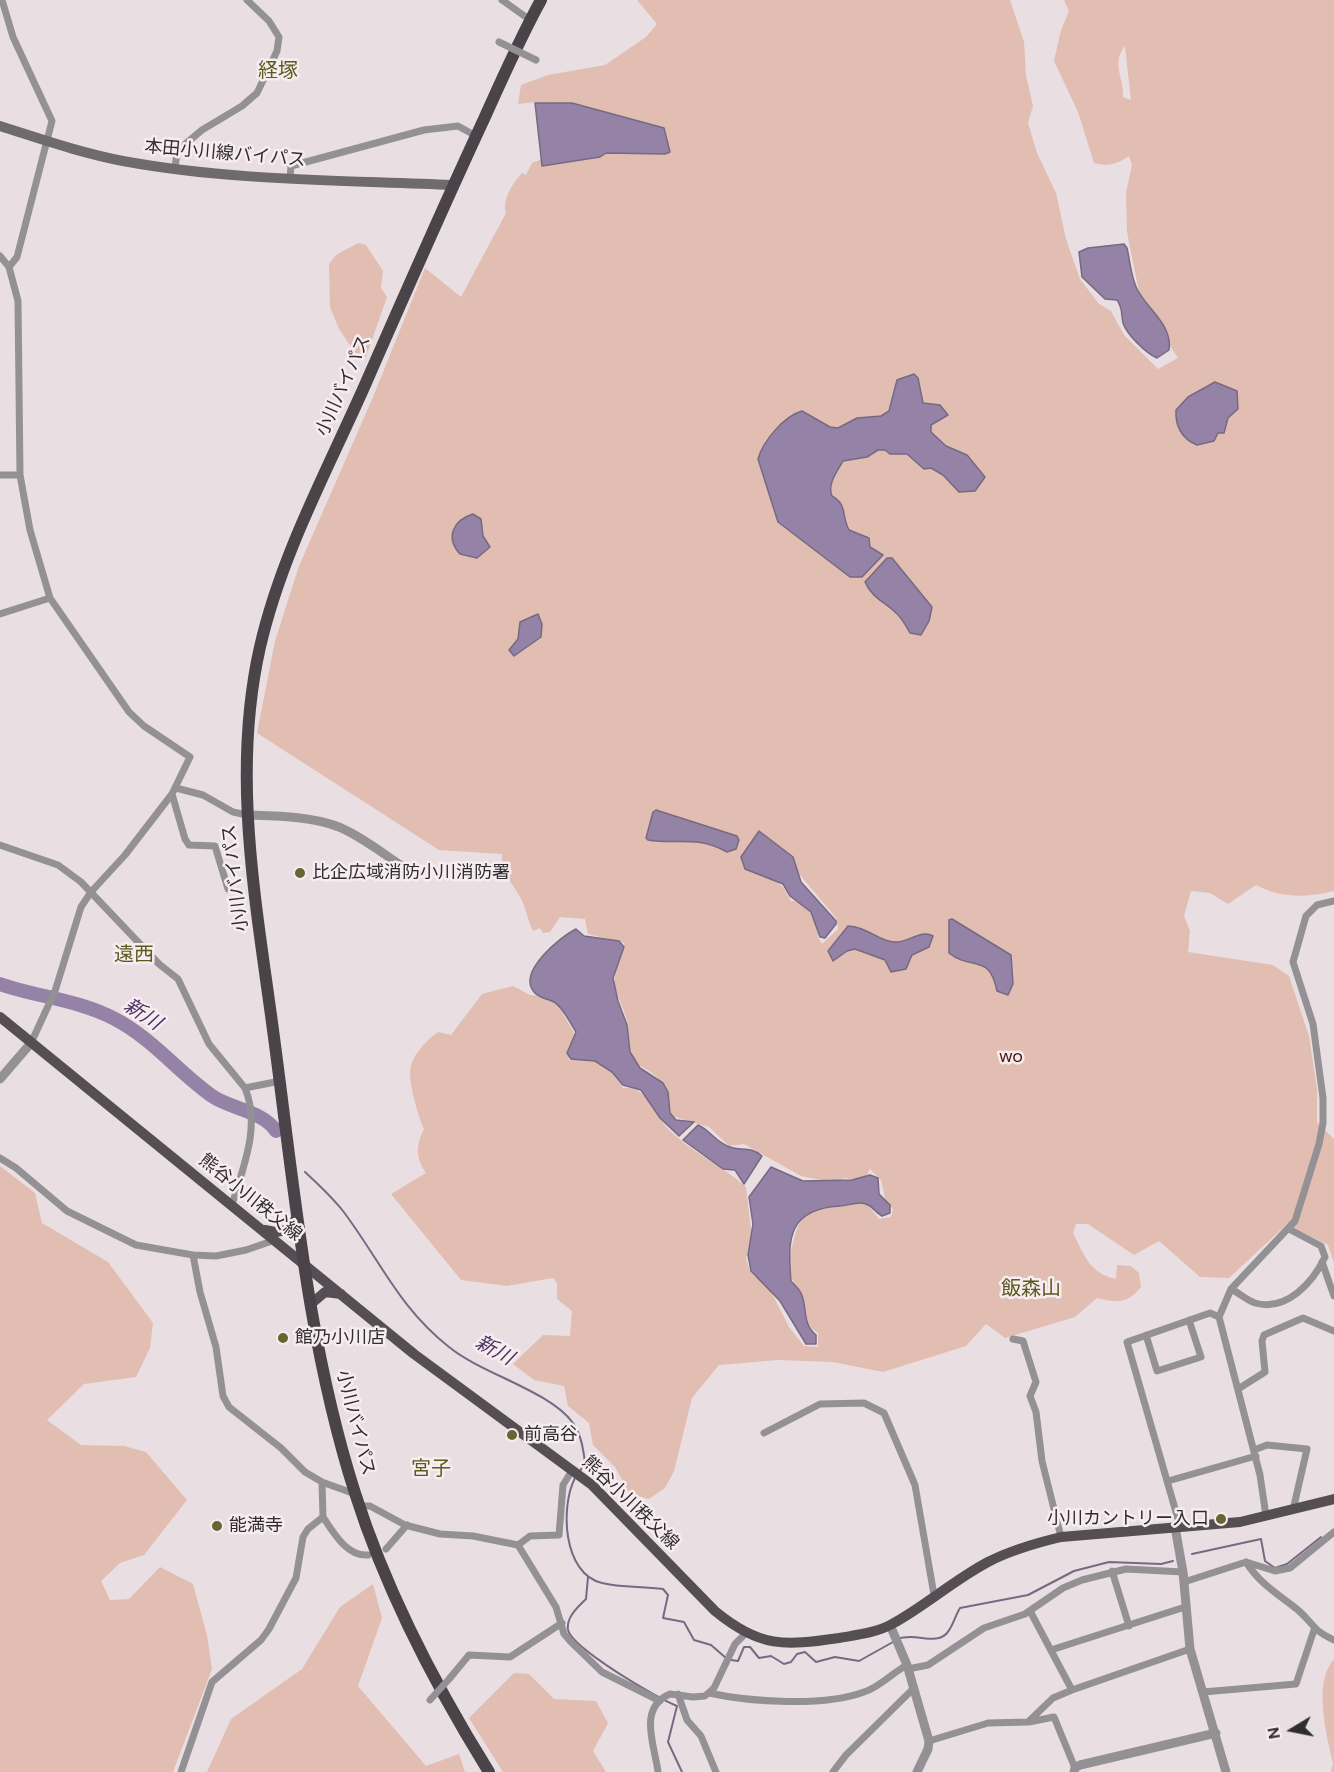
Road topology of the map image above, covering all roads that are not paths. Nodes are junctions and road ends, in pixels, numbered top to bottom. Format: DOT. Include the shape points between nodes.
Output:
graph roads {
  1 [pos="2,0"];
  2 [pos="247,0"];
  3 [pos="502,0"];
  4 [pos="541,0"];
  5 [pos="530,20"];
  6 [pos="499,42"];
  7 [pos="536,60"];
  8 [pos="0,126"];
  9 [pos="476,136"];
  10 [pos="47,141"];
  11 [pos="175,169"];
  12 [pos="290,178"];
  13 [pos="452,185"];
  14 [pos="0,256"];
  15 [pos="9,267"];
  16 [pos="0,475"];
  17 [pos="20,475"];
  18 [pos="50,598"];
  19 [pos="0,614"];
  20 [pos="174,791"];
  21 [pos="247,815"];
  22 [pos="0,845"];
  23 [pos="402,866"];
  24 [pos="228,889"];
  25 [pos="91,892"];
  26 [pos="1334,901"];
  27 [pos="0,1017"];
  28 [pos="31,1043"];
  29 [pos="0,1079"];
  30 [pos="280,1081"];
  31 [pos="245,1088"];
  32 [pos="0,1158"];
  33 [pos="232,1205"];
  34 [pos="298,1216"];
  35 [pos="1289,1229"];
  36 [pos="262,1230"];
  37 [pos="274,1240"];
  38 [pos="193,1255"];
  39 [pos="304,1262"];
  40 [pos="1322,1262"];
  41 [pos="1231,1289"];
  42 [pos="341,1294"];
  43 [pos="1334,1296"];
  44 [pos="312,1304"];
  45 [pos="1219,1317"];
  46 [pos="1189,1320"];
  47 [pos="1334,1331"];
  48 [pos="1146,1335"];
  49 [pos="1012,1339"];
  50 [pos="1238,1389"];
  51 [pos="764,1432"];
  52 [pos="1255,1453"];
  53 [pos="573,1469"];
  54 [pos="1168,1481"];
  55 [pos="322,1482"];
  56 [pos="1334,1499"];
  57 [pos="357,1500"];
  58 [pos="1293,1510"];
  59 [pos="1266,1516"];
  60 [pos="323,1517"];
  61 [pos="407,1525"];
  62 [pos="1178,1527"];
  63 [pos="1334,1532"];
  64 [pos="1061,1537"];
  65 [pos="518,1545"];
  66 [pos="386,1549"];
  67 [pos="368,1555"];
  68 [pos="1246,1562"];
  69 [pos="1112,1571"];
  70 [pos="1183,1577"];
  71 [pos="934,1595"];
  72 [pos="1185,1606"];
  73 [pos="1030,1611"];
  74 [pos="562,1623"];
  75 [pos="890,1626"];
  76 [pos="1129,1626"];
  77 [pos="1314,1629"];
  78 [pos="747,1633"];
  79 [pos="1334,1640"];
  80 [pos="1190,1649"];
  81 [pos="1051,1650"];
  82 [pos="907,1667"];
  83 [pos="914,1688"];
  84 [pos="1072,1690"];
  85 [pos="1203,1692"];
  86 [pos="709,1693"];
  87 [pos="678,1694"];
  88 [pos="660,1701"];
  89 [pos="428,1703"];
  90 [pos="1028,1722"];
  91 [pos="1216,1733"];
  92 [pos="929,1741"];
  93 [pos="1075,1770"];
  94 [pos="181,1772"];
  95 [pos="489,1772"];
  96 [pos="658,1772"];
  97 [pos="716,1772"];
  98 [pos="833,1772"];
  99 [pos="917,1772"];
  100 [pos="1226,1772"];
  1 -- 10 [label="street" via="13,37 52,120"];
  2 -- 11 [label="street" via="279,37 277,51 257,93 177,151"];
  3 -- 5 [label="street"];
  4 -- 5 [label="highway, 小川バイパス"];
  5 -- 9 [label="highway, 小川バイパス"];
  6 -- 7 [label="street, bridge"];
  8 -- 10 [label="main road, 本田小川線バイパス"];
  9 -- 12 [label="street" via="459,126 392,136 373,146 291,166"];
  9 -- 13 [label="highway, 小川バイパス"];
  10 -- 11 [label="main road, 本田小川線バイパス" via="123,161"];
  10 -- 15 [label="street" via="17,256"];
  11 -- 12 [label="main road, 本田小川線バイパス"];
  12 -- 13 [label="main road, 本田小川線バイパス"];
  13 -- 21 [label="highway, 小川バイパス" via="299,531 269,615 247,735"];
  14 -- 15 [label="street"];
  15 -- 17 [label="street" via="18,301"];
  16 -- 17 [label="street"];
  17 -- 18 [label="street" via="30,530"];
  18 -- 19 [label="street"];
  18 -- 20 [label="street" via="129,712 190,757"];
  20 -- 21 [label="street" via="203,795 233,812"];
  20 -- 24 [label="street" via="185,839 189,845 215,846"];
  20 -- 25 [label="street"];
  21 -- 23 [label="street" via="332,825"];
  21 -- 30 [label="highway, 小川バイパス"];
  22 -- 25 [label="street" via="58,865"];
  25 -- 28 [label="street" via="75,920 55,991"];
  25 -- 31 [label="street" via="178,979 209,1044"];
  26 -- 35 [label="street" via="1317,905 1306,916 1293,962 1313,1024 1323,1123 1301,1205"];
  27 -- 28 [label="main road, 熊谷小川秩父線"];
  28 -- 29 [label="street"];
  28 -- 33 [label="main road, 熊谷小川秩父線"];
  30 -- 31 [label="street"];
  30 -- 34 [label="highway, 小川バイパス"];
  31 -- 33 [label="street" via="251,1137"];
  32 -- 38 [label="street" via="67,1211 123,1241"];
  33 -- 36 [label="main road, 熊谷小川秩父線"];
  34 -- 36 [label="main road" via="288,1230"];
  34 -- 39 [label="highway, 小川バイパス"];
  35 -- 40 [label="street" via="1321,1246 1325,1257"];
  35 -- 41 [label="street"];
  36 -- 37 [label="main road, 熊谷小川秩父線"];
  37 -- 38 [label="street" via="246,1251"];
  37 -- 39 [label="main road, 熊谷小川秩父線"];
  38 -- 55 [label="street" via="216,1347 223,1396 229,1407"];
  39 -- 42 [label="main road, 熊谷小川秩父線"];
  39 -- 44 [label="highway, 小川バイパス"];
  40 -- 41 [label="street" via="1306,1287 1281,1301 1254,1304"];
  40 -- 43 [label="street"];
  41 -- 45 [label="street"];
  42 -- 44 [label="main road" via="325,1292"];
  42 -- 53 [label="main road, 熊谷小川秩父線" via="414,1354"];
  44 -- 57 [label="highway, 小川バイパス" via="333,1415"];
  45 -- 46 [label="street" via="1210,1313"];
  45 -- 50 [label="street"];
  46 -- 48 [label="street"];
  46 -- 48 [label="street" via="1201,1357 1157,1371"];
  47 -- 50 [label="street" via="1303,1318 1264,1335 1265,1372"];
  48 -- 54 [label="street" via="1127,1342"];
  49 -- 64 [label="street" via="1023,1341 1034,1371 1036,1382 1030,1396 1036,1412 1044,1476"];
  50 -- 52 [label="street"];
  51 -- 71 [label="street" via="820,1404 864,1403 884,1413 915,1485"];
  52 -- 54 [label="street"];
  52 -- 58 [label="street" via="1267,1444 1307,1449"];
  52 -- 59 [label="street"];
  53 -- 65 [label="street" via="563,1485 559,1535 530,1536"];
  53 -- 78 [label="main road, 熊谷小川秩父線" via="618,1509 715,1611"];
  54 -- 62 [label="street"];
  55 -- 57 [label="street"];
  55 -- 60 [label="street"];
  56 -- 58 [label="main road, 熊谷小川秩父線"];
  57 -- 61 [label="street"];
  57 -- 95 [label="highway, 小川バイパス" via="420,1649"];
  58 -- 59 [label="main road, 熊谷小川秩父線"];
  59 -- 62 [label="main road, 熊谷小川秩父線"];
  60 -- 67 [label="street" via="348,1548 357,1555"];
  60 -- 94 [label="street" via="303,1537 296,1578 269,1629 212,1682"];
  61 -- 65 [label="street" via="440,1534"];
  61 -- 66 [label="street"];
  62 -- 64 [label="main road, 熊谷小川秩父線"];
  62 -- 70 [label="street"];
  63 -- 68 [label="street" via="1290,1568 1275,1571"];
  64 -- 71 [label="main road, 熊谷小川秩父線" via="989,1562"];
  65 -- 74 [label="street"];
  68 -- 70 [label="street"];
  68 -- 77 [label="street" via="1254,1576 1304,1616"];
  69 -- 70 [label="street"];
  69 -- 73 [label="street" via="1064,1588"];
  69 -- 76 [label="street"];
  70 -- 72 [label="street"];
  71 -- 75 [label="main road, 熊谷小川秩父線"];
  72 -- 76 [label="street"];
  72 -- 80 [label="street"];
  73 -- 81 [label="street"];
  73 -- 82 [label="street" via="984,1628 928,1665"];
  74 -- 88 [label="street" via="564,1634 602,1672"];
  74 -- 89 [label="street, bridge" via="510,1657 469,1655"];
  75 -- 78 [label="main road, 熊谷小川秩父線" via="797,1644 774,1643"];
  75 -- 82 [label="street"];
  76 -- 81 [label="street"];
  77 -- 79 [label="street"];
  77 -- 85 [label="street" via="1296,1684"];
  78 -- 86 [label="street" via="735,1644"];
  80 -- 84 [label="street"];
  80 -- 85 [label="street"];
  81 -- 84 [label="street"];
  82 -- 83 [label="street"];
  82 -- 86 [label="street" via="864,1692 824,1700"];
  83 -- 92 [label="street"];
  83 -- 98 [label="street"];
  84 -- 90 [label="street" via="1053,1698"];
  85 -- 91 [label="street"];
  86 -- 87 [label="street" via="700,1698"];
  87 -- 88 [label="street"];
  87 -- 97 [label="street" via="687,1720 701,1736"];
  88 -- 96 [label="street" via="648,1723"];
  90 -- 92 [label="street" via="988,1723"];
  90 -- 93 [label="street" via="1054,1717"];
  91 -- 93 [label="street"];
  91 -- 100 [label="street"];
  92 -- 99 [label="street"];
}
